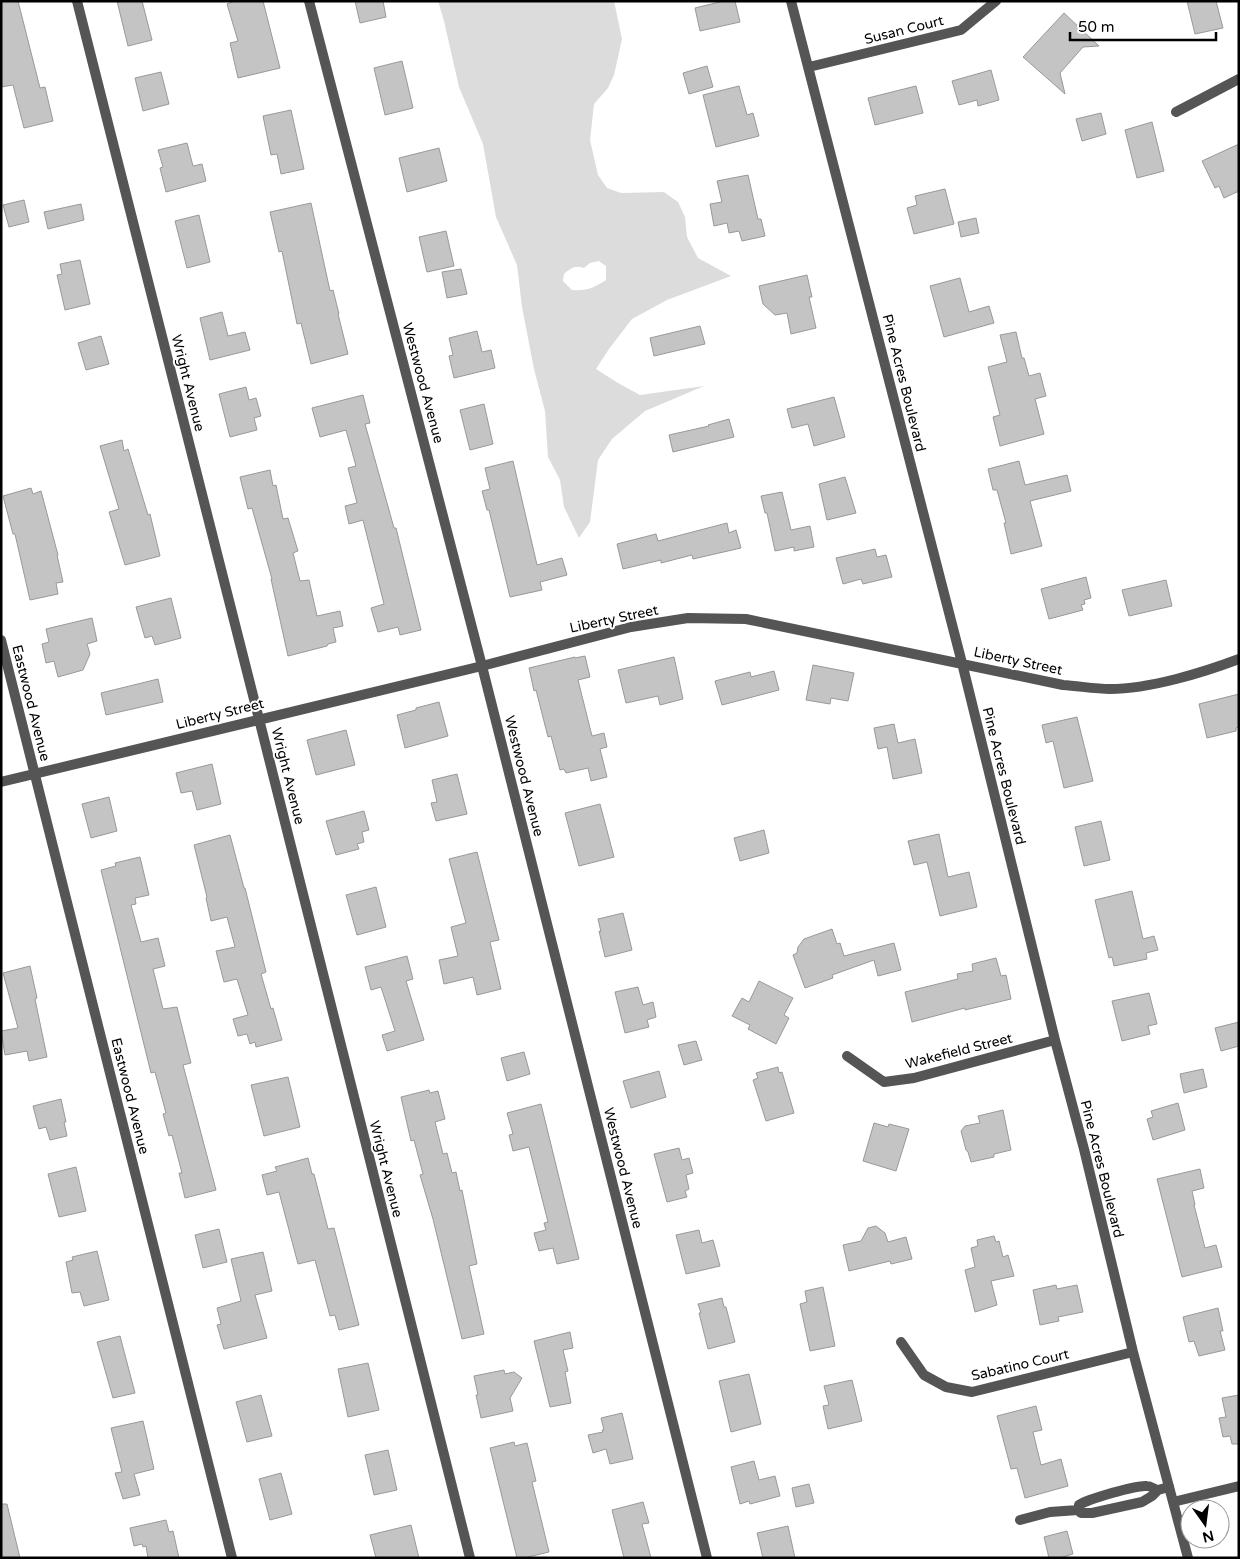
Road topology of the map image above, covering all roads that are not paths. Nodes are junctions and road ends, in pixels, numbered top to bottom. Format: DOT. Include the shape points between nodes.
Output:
graph roads {
  1 [pos="77,1"];
  2 [pos="309,1"];
  3 [pos="792,1"];
  4 [pos="996,1"];
  5 [pos="809,68"];
  6 [pos="1239,79"];
  7 [pos="1176,112"];
  8 [pos="1,640"];
  9 [pos="1239,659"];
  10 [pos="962,663"];
  11 [pos="482,666"];
  12 [pos="259,718"];
  13 [pos="35,774"];
  14 [pos="1,782"];
  15 [pos="1055,1040"];
  16 [pos="847,1056"];
  17 [pos="901,1342"];
  18 [pos="1133,1352"];
  19 [pos="1239,1486"];
  20 [pos="1169,1487"];
  21 [pos="1158,1490"];
  22 [pos="1173,1502"];
  23 [pos="1078,1510"];
  24 [pos="1020,1520"];
  25 [pos="232,1558"];
  26 [pos="470,1558"];
  27 [pos="707,1558"];
  28 [pos="1188,1558"];
  1 -- 12 [label="street, Wright Avenue"];
  2 -- 11 [label="street, Westwood Avenue"];
  3 -- 5 [label="street, Pine Acres Boulevard"];
  4 -- 5 [label="street, Susan Court" via="961,30"];
  5 -- 10 [label="street, Pine Acres Boulevard"];
  6 -- 7 [label="street"];
  8 -- 13 [label="street, Eastwood Avenue"];
  9 -- 10 [label="street, Liberty Street" via="1155,684 1111,689 1064,685"];
  10 -- 11 [label="street, Liberty Street" via="746,618 688,618 631,627"];
  10 -- 15 [label="street, Pine Acres Boulevard"];
  11 -- 12 [label="street, Liberty Street"];
  11 -- 27 [label="street, Westwood Avenue"];
  12 -- 13 [label="street, Liberty Street"];
  12 -- 26 [label="street, Wright Avenue"];
  13 -- 14 [label="street, Liberty Street"];
  13 -- 25 [label="street, Eastwood Avenue"];
  15 -- 16 [label="street, Wakefield Street" via="914,1078 884,1082"];
  15 -- 18 [label="street, Pine Acres Boulevard"];
  17 -- 18 [label="street, Sabatino Court" via="924,1375 946,1387 972,1392"];
  18 -- 20 [label="street, Pine Acres Boulevard"];
  19 -- 22 [label="street"];
  20 -- 21 [label="street"];
  20 -- 22 [label="street, Pine Acres Boulevard"];
  21 -- 23 [label="street" via="1142,1502 1092,1514"];
  21 -- 23 [label="street" via="1138,1487 1088,1500 1079,1505"];
  22 -- 28 [label="street, Pine Acres Boulevard"];
  23 -- 24 [label="street" via="1050,1512"];
}
